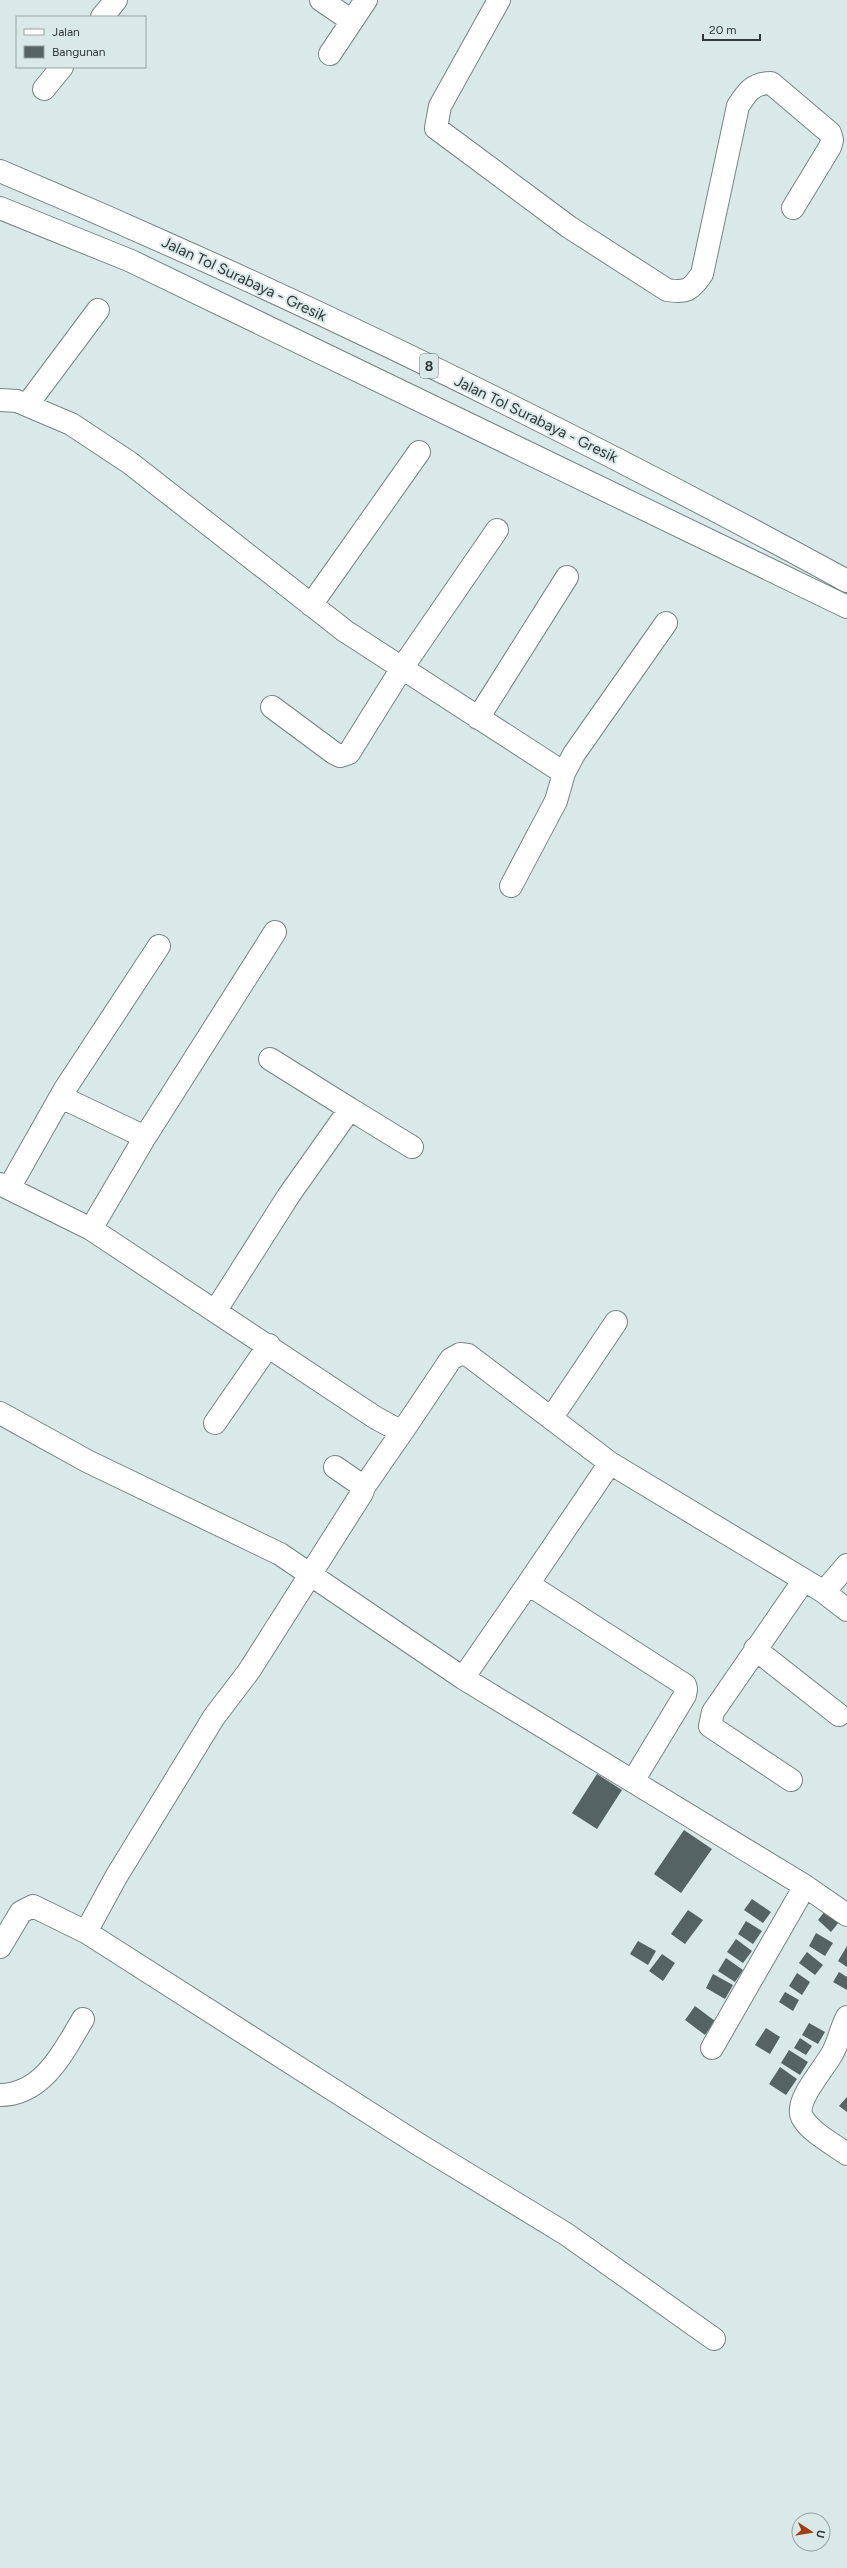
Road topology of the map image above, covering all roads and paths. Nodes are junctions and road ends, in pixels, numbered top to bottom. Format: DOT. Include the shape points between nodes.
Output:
graph roads {
  1 [pos="116,0"];
  2 [pos="321,0"];
  3 [pos="366,0"];
  4 [pos="499,0"];
  5 [pos="103,16"];
  6 [pos="352,21"];
  7 [pos="330,54"];
  8 [pos="61,68"];
  9 [pos="44,89"];
  10 [pos="0,171"];
  11 [pos="0,208"];
  12 [pos="793,208"];
  13 [pos="98,310"];
  14 [pos="0,400"];
  15 [pos="27,405"];
  16 [pos="420,452"];
  17 [pos="497,530"];
  18 [pos="567,577"];
  19 [pos="847,581"];
  20 [pos="311,605"];
  21 [pos="847,607"];
  22 [pos="666,623"];
  23 [pos="402,668"];
  24 [pos="272,706"];
  25 [pos="478,718"];
  26 [pos="564,773"];
  27 [pos="511,886"];
  28 [pos="275,932"];
  29 [pos="158,946"];
  30 [pos="270,1059"];
  31 [pos="61,1097"];
  32 [pos="350,1109"];
  33 [pos="145,1137"];
  34 [pos="412,1147"];
  35 [pos="5,1186"];
  36 [pos="91,1229"];
  37 [pos="216,1310"];
  38 [pos="616,1322"];
  39 [pos="269,1345"];
  40 [pos="0,1413"];
  41 [pos="552,1417"];
  42 [pos="215,1423"];
  43 [pos="402,1432"];
  44 [pos="610,1463"];
  45 [pos="335,1467"];
  46 [pos="364,1487"];
  47 [pos="847,1565"];
  48 [pos="310,1576"];
  49 [pos="804,1580"];
  50 [pos="528,1584"];
  51 [pos="824,1592"];
  52 [pos="847,1610"];
  53 [pos="755,1650"];
  54 [pos="463,1678"];
  55 [pos="839,1715"];
  56 [pos="791,1780"];
  57 [pos="633,1782"];
  58 [pos="805,1886"];
  59 [pos="847,1916"];
  60 [pos="86,1932"];
  61 [pos="0,1947"];
  62 [pos="847,2017"];
  63 [pos="83,2019"];
  64 [pos="840,2044"];
  65 [pos="712,2048"];
  66 [pos="0,2095"];
  67 [pos="847,2154"];
  68 [pos="714,2339"];
  1 -- 5 [label="main road"];
  2 -- 6 [label="main road"];
  3 -- 6 [label="main road"];
  4 -- 12 [label="main road" via="440,106 436,128 569,227 667,290 682,292 690,288 702,274 738,106 748,91 759,83 770,83 830,133 832,140"];
  6 -- 7 [label="main road"];
  8 -- 9 [label="main road"];
  10 -- 19 [label="main road, Jalan Tol Surabaya - Gresik / 8" via="134,228 402,353 658,480"];
  11 -- 21 [label="main road, Jalan Tol Surabaya - Gresik / 8" via="131,261"];
  13 -- 15 [label="main road"];
  14 -- 15 [label="main road" via="17,401"];
  15 -- 20 [label="main road" via="71,424 130,462"];
  16 -- 20 [label="main road"];
  17 -- 23 [label="main road"];
  18 -- 25 [label="main road"];
  20 -- 23 [label="main road" via="345,631"];
  22 -- 26 [label="main road"];
  23 -- 24 [label="main road" via="348,753 344,755 334,753"];
  23 -- 25 [label="main road"];
  25 -- 26 [label="main road"];
  26 -- 27 [label="main road" via="556,801"];
  28 -- 33 [label="main road"];
  29 -- 31 [label="main road" via="104,1026"];
  30 -- 32 [label="main road"];
  31 -- 33 [label="main road"];
  31 -- 35 [label="main road"];
  32 -- 34 [label="main road"];
  32 -- 37 [label="main road" via="289,1195"];
  33 -- 36 [label="main road"];
  35 -- 36 [label="main road"];
  36 -- 37 [label="main road"];
  37 -- 39 [label="main road"];
  38 -- 41 [label="main road"];
  39 -- 42 [label="main road"];
  39 -- 43 [label="main road" via="376,1418"];
  40 -- 48 [label="main road" via="87,1461 269,1548"];
  41 -- 43 [label="main road" via="468,1354 460,1354 451,1359"];
  41 -- 44 [label="main road"];
  43 -- 46 [label="main road"];
  44 -- 49 [label="main road"];
  44 -- 50 [label="main road"];
  45 -- 46 [label="main road"];
  46 -- 48 [label="main road"];
  47 -- 51 [label="main road"];
  48 -- 54 [label="main road"];
  48 -- 60 [label="main road" via="248,1671 214,1717 116,1877"];
  49 -- 51 [label="main road"];
  49 -- 53 [label="main road"];
  50 -- 54 [label="main road"];
  50 -- 57 [label="main road" via="684,1684 685,1696"];
  51 -- 52 [label="main road"];
  53 -- 55 [label="main road"];
  53 -- 56 [label="main road" via="713,1712 710,1726"];
  54 -- 57 [label="main road"];
  57 -- 58 [label="main road"];
  58 -- 59 [label="main road"];
  58 -- 65 [label="main road"];
  60 -- 61 [label="main road" via="33,1906 21,1912"];
  60 -- 68 [label="main road" via="418,2144 566,2234"];
  62 -- 64 [label="main road"];
  63 -- 66 [label="main road" via="60,2058 36,2084 11,2095"];
  64 -- 67 [label="main road" via="808,2090 800,2110 810,2127"];
}
